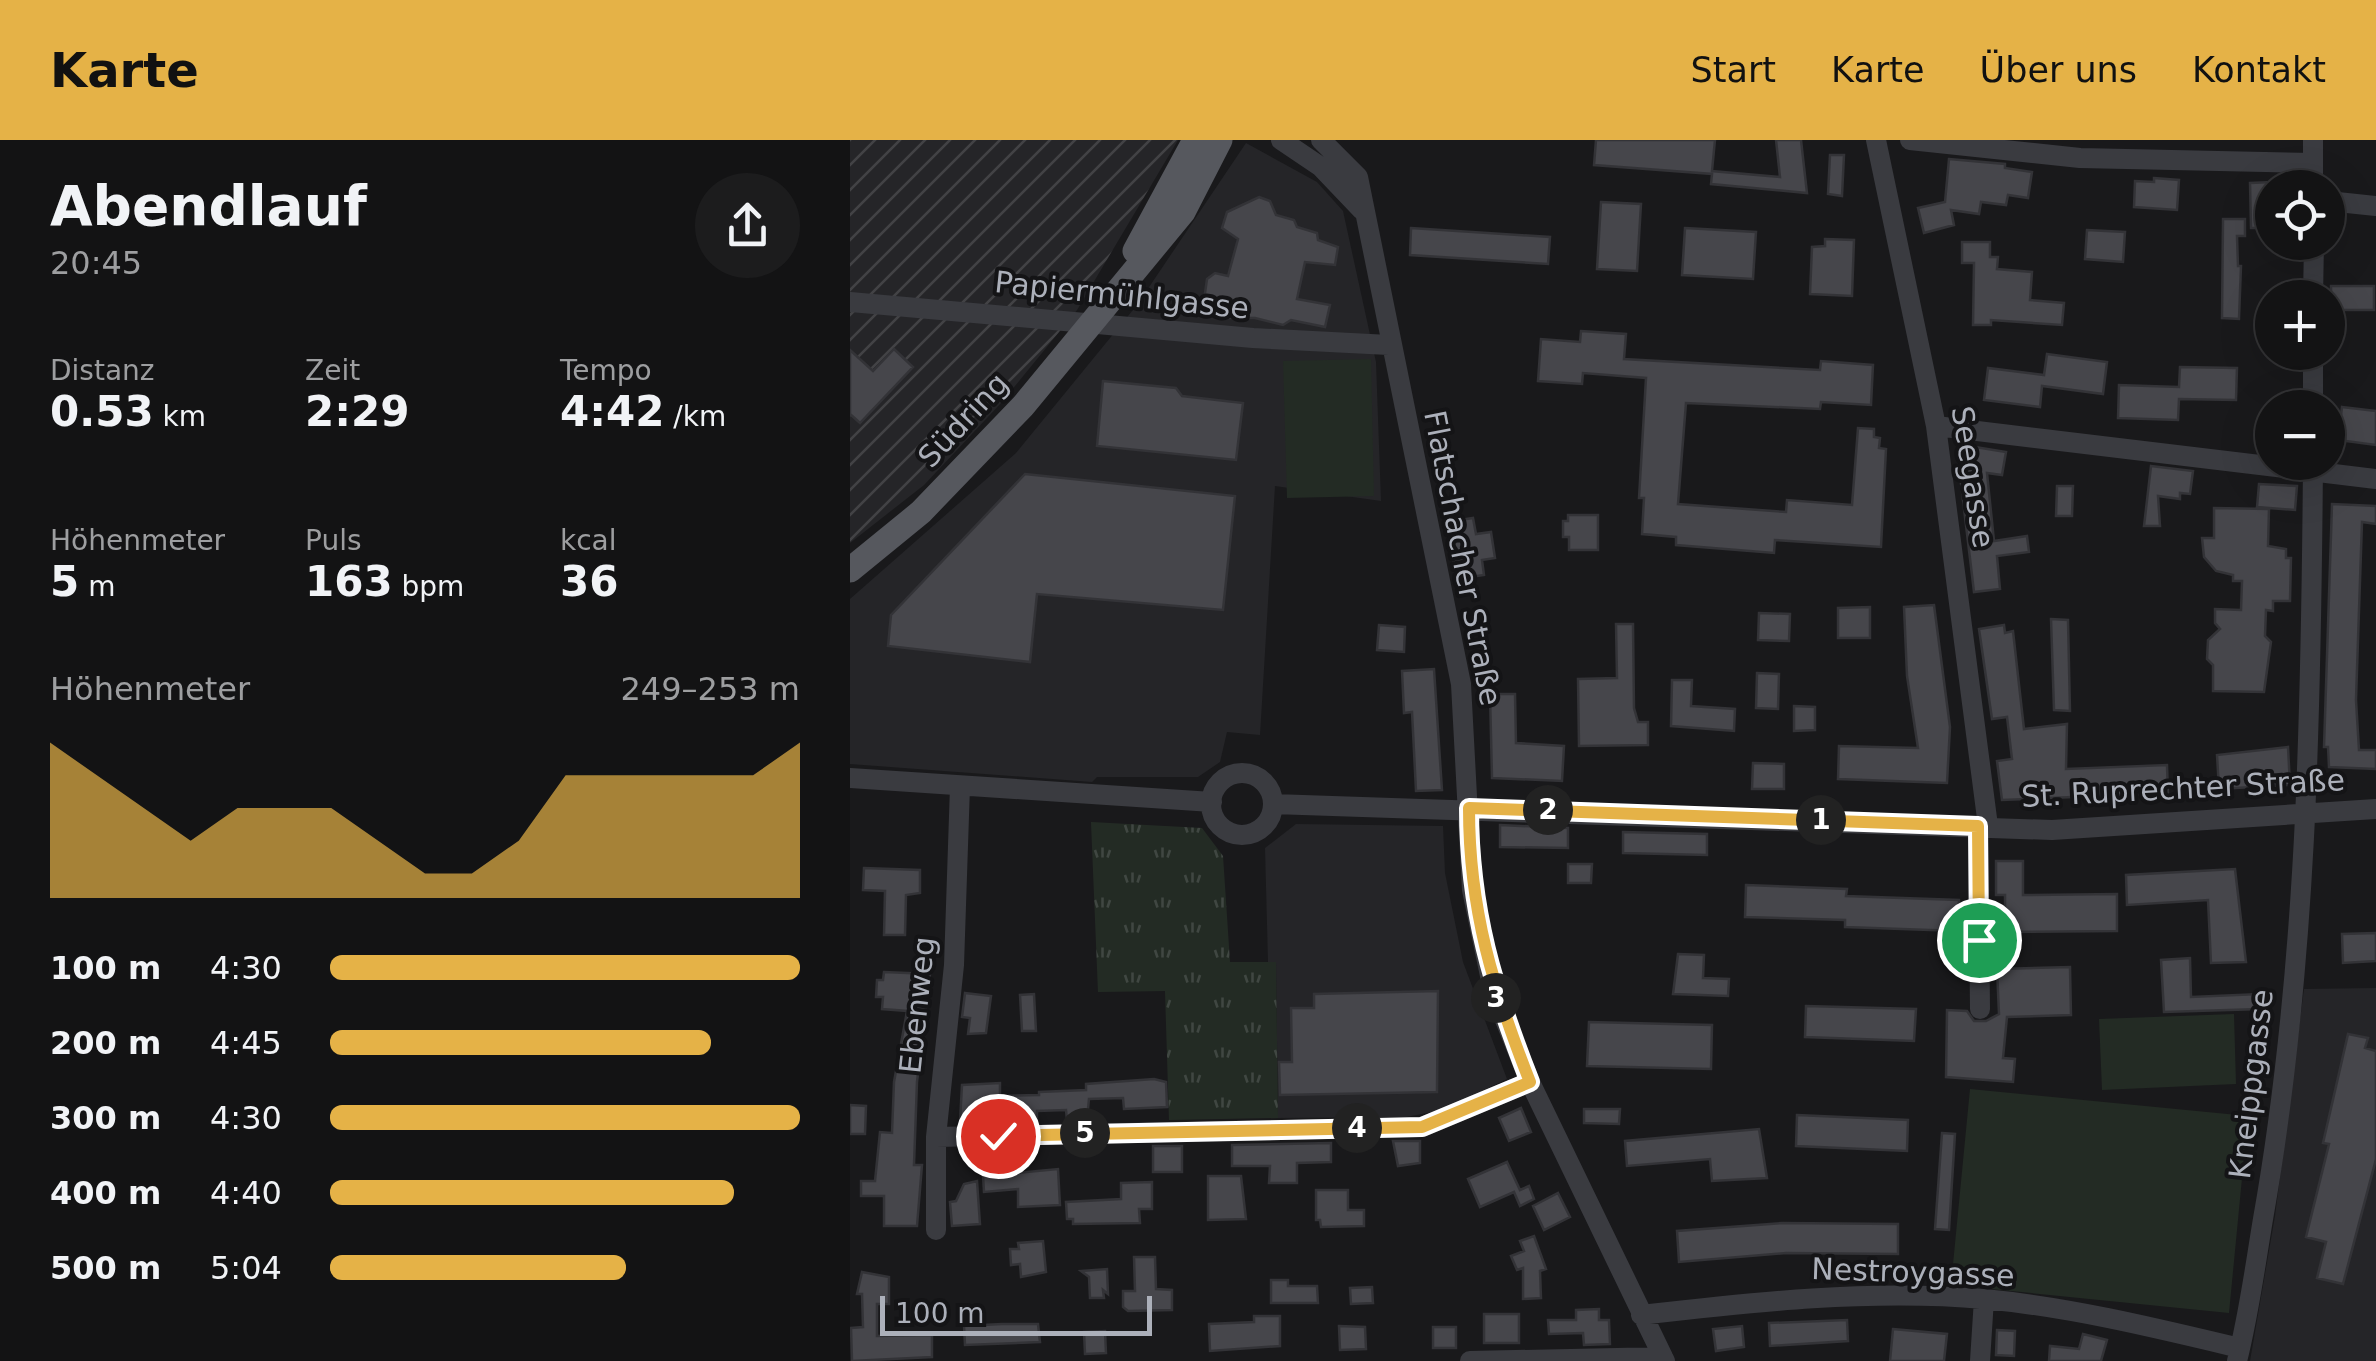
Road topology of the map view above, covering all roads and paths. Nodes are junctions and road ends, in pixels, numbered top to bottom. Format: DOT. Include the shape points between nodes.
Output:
graph roads {
  1 [pos="1195,140"];
  2 [pos="1220,140"];
  3 [pos="1281,140"];
  4 [pos="1321,140"];
  5 [pos="1876,140"];
  6 [pos="1910,140"];
  7 [pos="2312,140"];
  8 [pos="2313,163"];
  9 [pos="2313,170"];
  10 [pos="2345,203"];
  11 [pos="2376,206"];
  12 [pos="1363,211"];
  13 [pos="1109,299"];
  14 [pos="850,302"];
  15 [pos="1093,321"];
  16 [pos="1389,346"];
  17 [pos="1936,426"];
  18 [pos="2255,461"];
  19 [pos="2345,473"];
  20 [pos="2376,479"];
  21 [pos="2312,480"];
  22 [pos="850,570"];
  23 [pos="850,778"];
  24 [pos="960,786"];
  25 [pos="1212,802"];
  26 [pos="1274,804"];
  27 [pos="1469,808"];
  28 [pos="2376,808"];
  29 [pos="2305,813"];
  30 [pos="1983,826"];
  31 [pos="1980,1008"];
  32 [pos="1530,1082"];
  33 [pos="936,1137"];
  34 [pos="936,1230"];
  35 [pos="1984,1299"];
  36 [pos="1641,1315"];
  37 [pos="2239,1354"];
  38 [pos="1664,1359"];
  39 [pos="1470,1361"];
  40 [pos="1980,1361"];
  1 -- 13 [label="main road, Südring"];
  2 -- 13 [label="main road, Südring" via="1183,212"];
  3 -- 12 [label="street" via="1321,167"];
  4 -- 12 [label="street, Flatschacher Straße" via="1358,177"];
  5 -- 17 [label="street, Seegasse"];
  6 -- 8 [label="street" via="2080,158"];
  7 -- 8 [label="street"];
  8 -- 9 [label="street"];
  10 -- 11 [label="street"];
  12 -- 16 [label="street, Flatschacher Straße"];
  13 -- 15 [label="main road, Südring"];
  14 -- 15 [label="street, Papiermühlgasse"];
  15 -- 16 [label="street, Papiermühlgasse"];
  15 -- 22 [label="main road, Südring" via="974,460"];
  16 -- 27 [label="street, Flatschacher Straße" via="1462,684"];
  17 -- 18 [label="street"];
  17 -- 30 [label="street, Seegasse"];
  19 -- 20 [label="street"];
  21 -- 29 [label="street, Kneippgasse"];
  23 -- 24 [label="street"];
  24 -- 25 [label="street"];
  24 -- 33 [label="street, Ebenweg" via="954,965"];
  25 -- 26 [label="street" via="1222,781 1244,773 1265,783"];
  25 -- 26 [label="street" via="1219,824 1243,836 1264,827"];
  26 -- 27 [label="street, St. Ruprechter Straße"];
  27 -- 30 [label="street, St. Ruprechter Straße"];
  27 -- 32 [label="street, Flatschacher Straße" via="1478,926 1494,990"];
  28 -- 29 [label="street, St. Ruprechter Straße"];
  29 -- 30 [label="street, St. Ruprechter Straße" via="2052,830"];
  29 -- 37 [label="street, Kneippgasse" via="2282,1114"];
  30 -- 31 [label="street, Seegasse"];
  32 -- 33 [label="street" via="1422,1127"];
  32 -- 36 [label="street, Flatschacher Straße"];
  33 -- 34 [label="street, Ebenweg"];
  35 -- 36 [label="street, Nestroygasse" via="1803,1297"];
  35 -- 37 [label="street, Nestroygasse" via="2136,1323"];
  35 -- 40 [label="street"];
  36 -- 38 [label="street, Flatschacher Straße"];
  38 -- 39 [label="street"];
}
